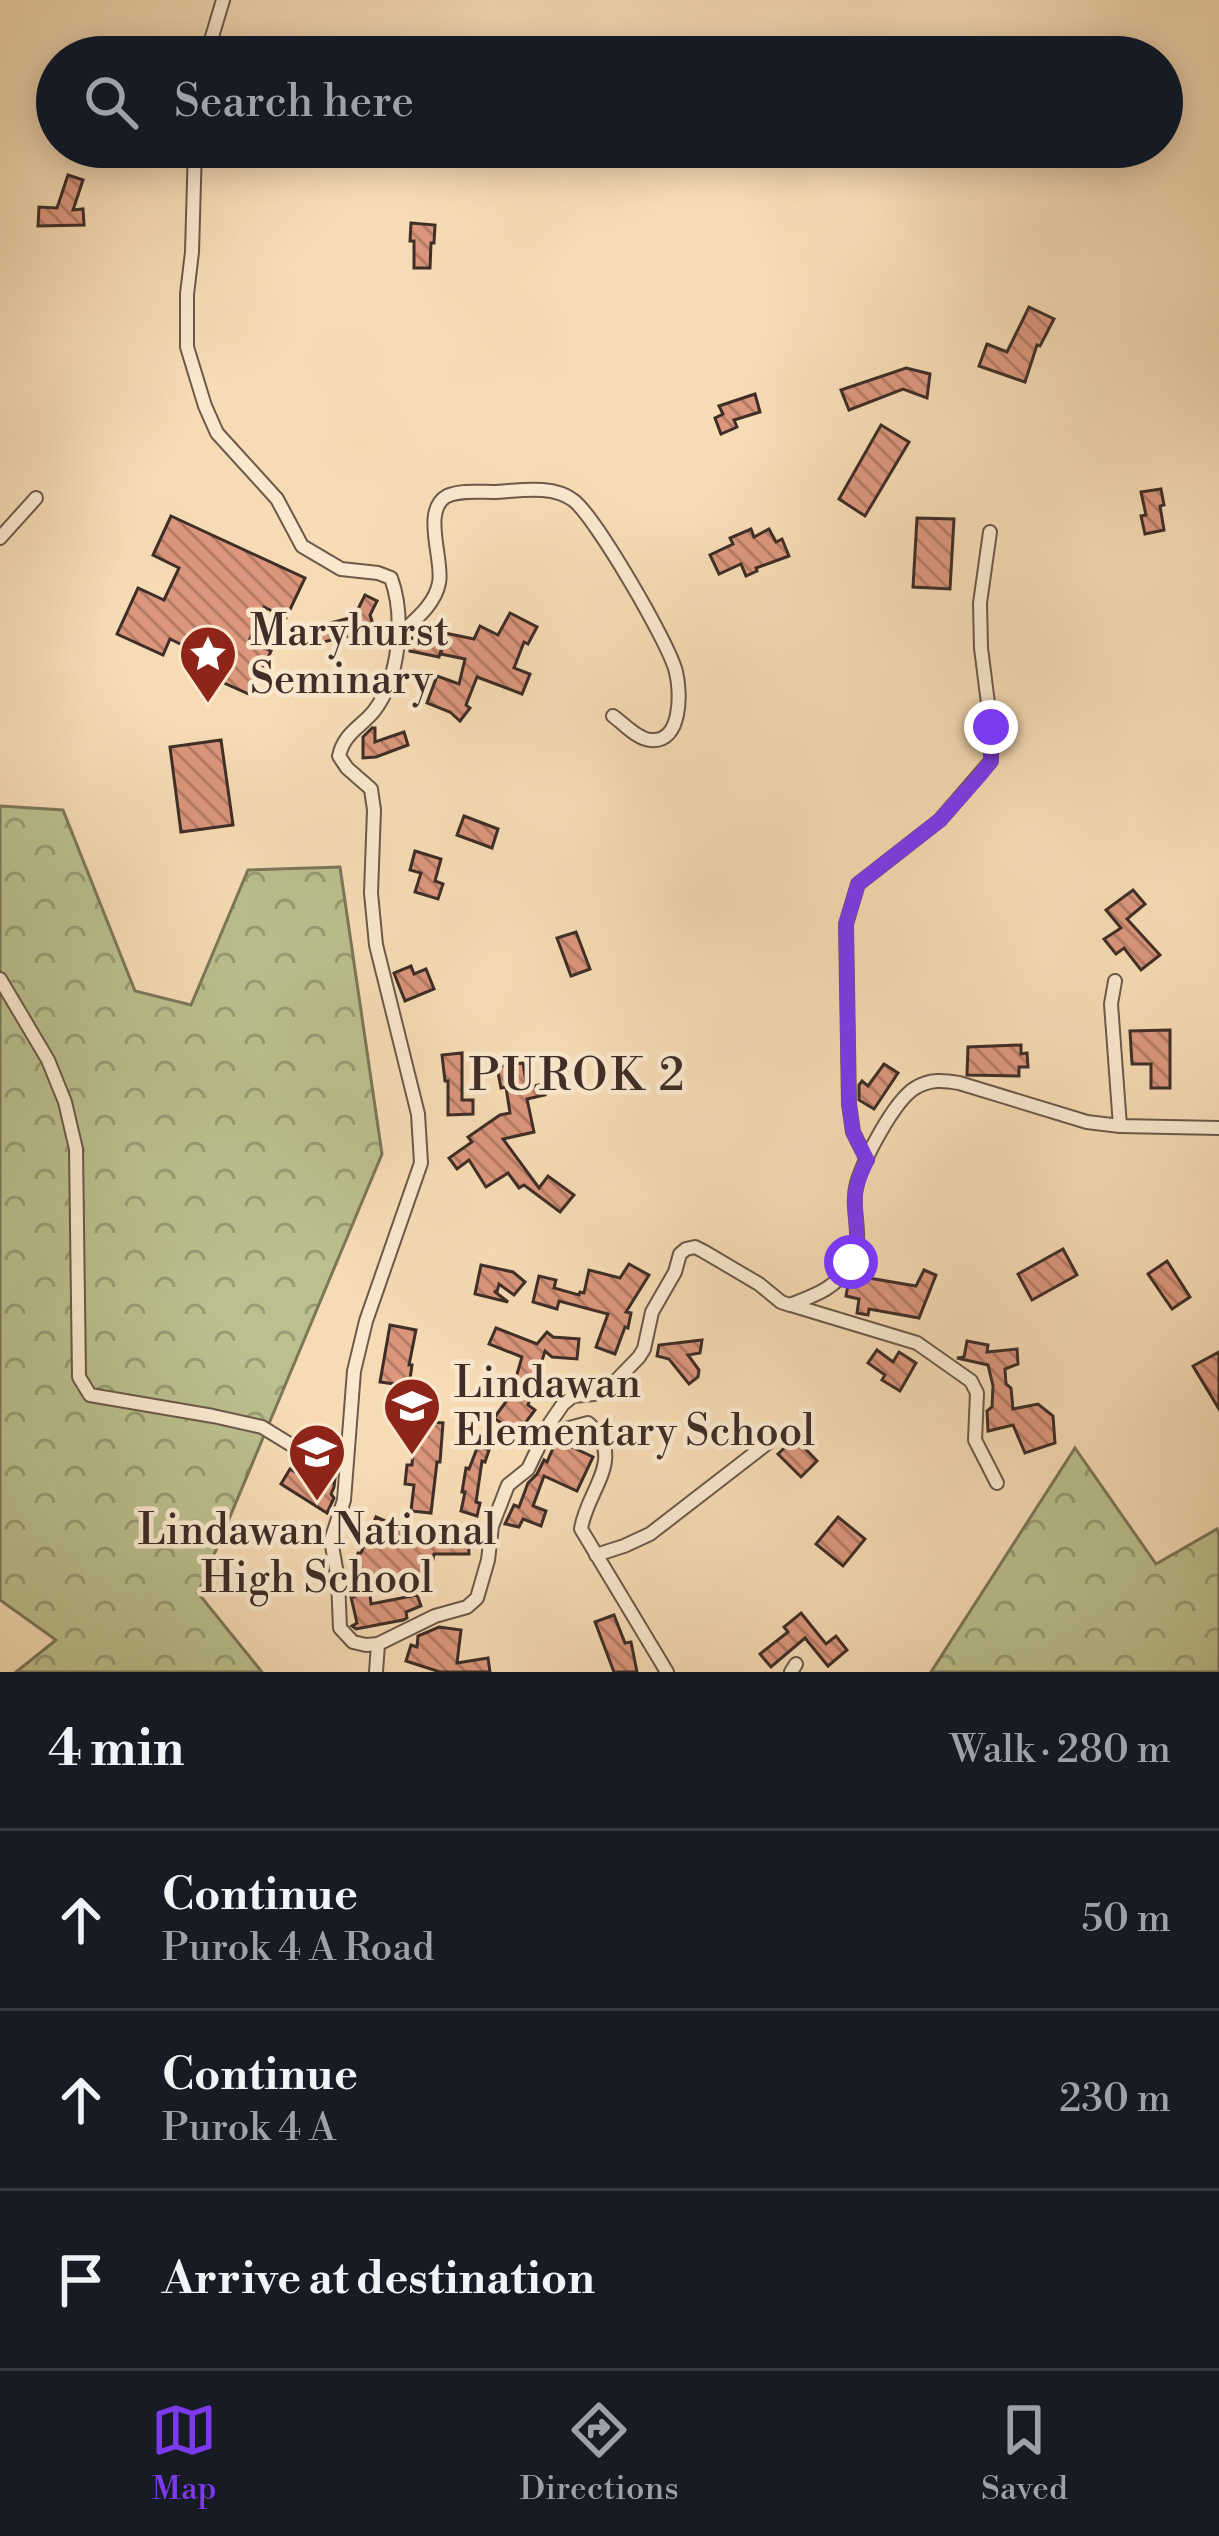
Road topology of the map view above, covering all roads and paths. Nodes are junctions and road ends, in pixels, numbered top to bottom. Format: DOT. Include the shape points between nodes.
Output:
graph roads {
  1 [pos="223,0"];
  2 [pos="212,36"];
  3 [pos="195,168"];
  4 [pos="36,498"];
  5 [pos="989,532"];
  6 [pos="0,538"];
  7 [pos="400,633"];
  8 [pos="613,716"];
  9 [pos="0,979"];
  10 [pos="1115,981"];
  11 [pos="1120,1126"];
  12 [pos="1219,1128"];
  13 [pos="867,1160"];
  14 [pos="790,1305"];
  15 [pos="769,1442"];
  16 [pos="540,1444"];
  17 [pos="347,1454"];
  18 [pos="997,1483"];
  19 [pos="596,1555"];
  20 [pos="378,1644"];
  21 [pos="376,1672"];
  22 [pos="667,1672"];
  1 -- 2 [label="street"];
  3 -- 7 [label="street" via="188,347 206,406 218,433 278,499 302,546 341,569 392,578"];
  4 -- 6 [label="street"];
  5 -- 13 [label="street" via="980,603 991,761 940,820 858,884 846,924 849,1104"];
  7 -- 8 [label="street" via="438,588 434,534 443,498 523,490 571,497 589,515 677,674 677,717 661,739 643,738"];
  7 -- 17 [label="street" via="384,694 339,756 370,789 376,945 418,1114 421,1163 366,1321"];
  9 -- 17 [label="street" via="48,1060 76,1149 79,1377 90,1395 262,1427 306,1454"];
  10 -- 11 [label="street"];
  11 -- 12 [label="street"];
  11 -- 13 [label="street" via="938,1079 901,1102"];
  13 -- 14 [label="street" via="857,1184 859,1238 851,1262 829,1290"];
  14 -- 16 [label="street" via="703,1251 686,1249 652,1312 639,1357 609,1388 563,1404"];
  14 -- 18 [label="street" via="916,1343 971,1381 975,1440"];
  15 -- 19 [label="street" via="650,1534"];
  16 -- 19 [label="street" via="588,1424 602,1438 607,1459 580,1529"];
  16 -- 20 [label="street" via="508,1485 491,1526 477,1598"];
  17 -- 20 [label="street" via="331,1540 340,1628 353,1642"];
  19 -- 22 [label="street"];
  20 -- 21 [label="street"];
}
